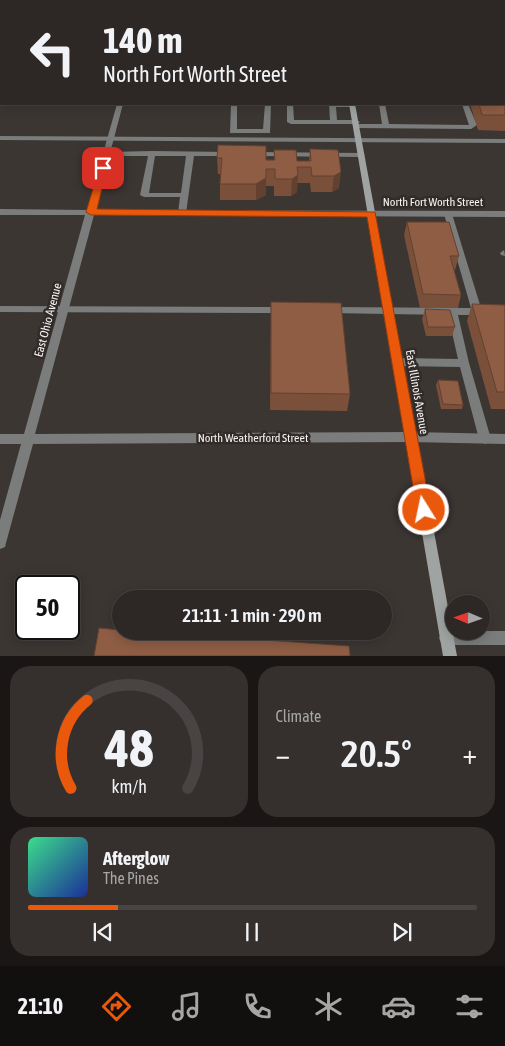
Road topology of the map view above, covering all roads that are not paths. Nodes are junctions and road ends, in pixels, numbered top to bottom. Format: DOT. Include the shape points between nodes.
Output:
graph roads {
  1 [pos="120,105"];
  2 [pos="234,105"];
  3 [pos="268,105"];
  4 [pos="290,105"];
  5 [pos="332,105"];
  6 [pos="352,105"];
  7 [pos="382,105"];
  8 [pos="465,105"];
  9 [pos="334,122"];
  10 [pos="356,124"];
  11 [pos="386,126"];
  12 [pos="0,138"];
  13 [pos="111,139"];
  14 [pos="359,140"];
  15 [pos="505,141"];
  16 [pos="107,154"];
  17 [pos="152,154"];
  18 [pos="190,154"];
  19 [pos="238,154"];
  20 [pos="247,154"];
  21 [pos="361,155"];
  22 [pos="184,195"];
  23 [pos="0,212"];
  24 [pos="91,212"];
  25 [pos="182,213"];
  26 [pos="372,214"];
  27 [pos="448,214"];
  28 [pos="505,214"];
  29 [pos="0,309"];
  30 [pos="64,309"];
  31 [pos="293,310"];
  32 [pos="322,310"];
  33 [pos="389,310"];
  34 [pos="452,311"];
  35 [pos="477,312"];
  36 [pos="505,312"];
  37 [pos="398,362"];
  38 [pos="464,363"];
  39 [pos="411,437"];
  40 [pos="0,439"];
  41 [pos="29,439"];
  42 [pos="484,439"];
  43 [pos="505,439"];
  44 [pos="0,543"];
  45 [pos="445,632"];
  46 [pos="490,638"];
  47 [pos="505,638"];
  48 [pos="446,640"];
  49 [pos="450,656"];
  1 -- 13 [label="street, East Ohio Avenue"];
  2 -- 3 [label="street" via="233,131 267,131"];
  4 -- 9 [label="street" via="292,122"];
  5 -- 9 [label="street"];
  6 -- 10 [label="main road, East Illinois Avenue"];
  7 -- 11 [label="street"];
  8 -- 11 [label="street" via="471,127"];
  9 -- 10 [label="street"];
  10 -- 11 [label="street"];
  10 -- 14 [label="main road, East Illinois Avenue"];
  12 -- 13 [label="street"];
  13 -- 14 [label="street"];
  13 -- 16 [label="street, East Ohio Avenue"];
  14 -- 15 [label="street"];
  14 -- 21 [label="main road, East Illinois Avenue"];
  16 -- 17 [label="street"];
  16 -- 24 [label="street, East Ohio Avenue"];
  17 -- 18 [label="street"];
  17 -- 22 [label="street" via="144,195"];
  18 -- 19 [label="street"];
  18 -- 22 [label="street"];
  20 -- 21 [label="street"];
  21 -- 26 [label="main road, East Illinois Avenue"];
  22 -- 25 [label="street"];
  23 -- 24 [label="street, North Fort Worth Street"];
  24 -- 25 [label="street, North Fort Worth Street"];
  24 -- 30 [label="street, East Ohio Avenue"];
  25 -- 26 [label="street, North Fort Worth Street"];
  26 -- 27 [label="street, North Fort Worth Street"];
  26 -- 33 [label="main road, East Illinois Avenue"];
  27 -- 28 [label="street, North Fort Worth Street"];
  27 -- 35 [label="street"];
  29 -- 30 [label="street"];
  30 -- 31 [label="street"];
  30 -- 41 [label="street, East Ohio Avenue"];
  32 -- 33 [label="street"];
  33 -- 34 [label="street"];
  33 -- 37 [label="main road, East Illinois Avenue"];
  34 -- 35 [label="street"];
  34 -- 38 [label="street"];
  35 -- 36 [label="street"];
  37 -- 38 [label="street"];
  37 -- 39 [label="main road, East Illinois Avenue"];
  38 -- 42 [label="street"];
  39 -- 41 [label="street, North Weatherford Street"];
  39 -- 42 [label="street, North Weatherford Street"];
  39 -- 45 [label="main road, East Illinois Avenue"];
  40 -- 41 [label="street, North Weatherford Street"];
  41 -- 44 [label="street, East Ohio Avenue"];
  42 -- 43 [label="street, North Weatherford Street"];
  46 -- 47 [label="street"];
  48 -- 49 [label="main road, East Illinois Avenue"];
}
